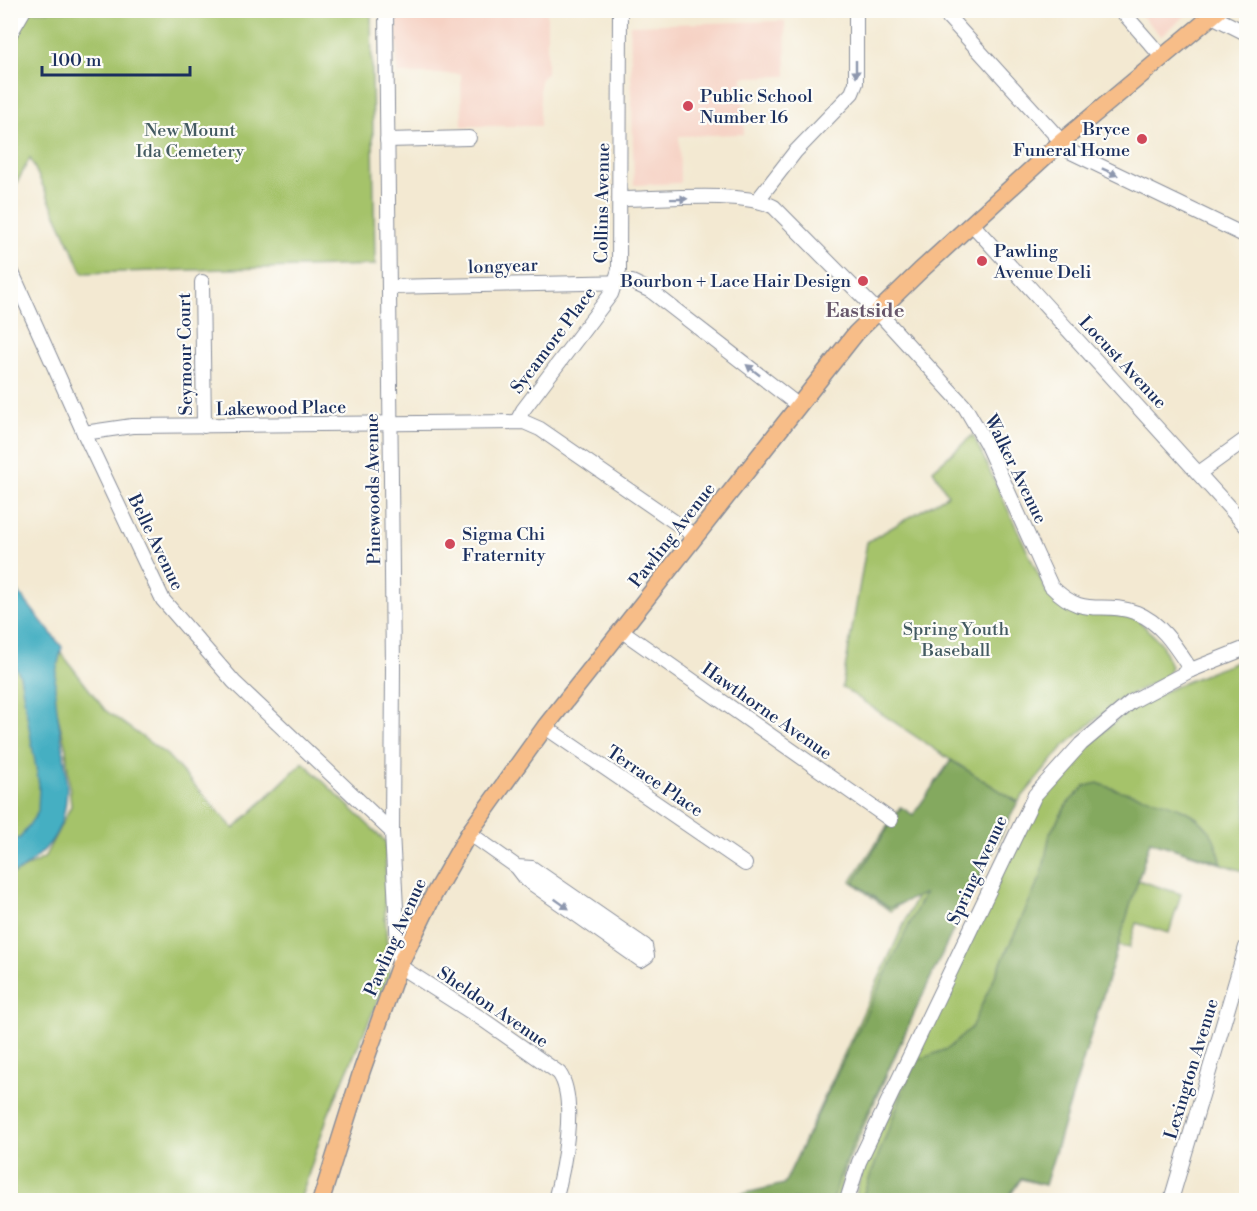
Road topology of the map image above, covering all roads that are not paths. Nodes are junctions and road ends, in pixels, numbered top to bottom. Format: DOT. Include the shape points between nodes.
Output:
graph roads {
  1 [pos="15,10"];
  2 [pos="24,10"];
  3 [pos="386,10"];
  4 [pos="620,10"];
  5 [pos="856,10"];
  6 [pos="942,10"];
  7 [pos="1121,10"];
  8 [pos="1216,13"];
  9 [pos="10,18"];
  10 [pos="1246,33"];
  11 [pos="10,34"];
  12 [pos="1162,57"];
  13 [pos="469,138"];
  14 [pos="387,140"];
  15 [pos="1061,142"];
  16 [pos="621,199"];
  17 [pos="758,201"];
  18 [pos="972,224"];
  19 [pos="1246,236"];
  20 [pos="10,268"];
  21 [pos="617,281"];
  22 [pos="202,282"];
  23 [pos="389,287"];
  24 [pos="877,311"];
  25 [pos="799,406"];
  26 [pos="517,421"];
  27 [pos="390,424"];
  28 [pos="204,426"];
  29 [pos="84,433"];
  30 [pos="1246,439"];
  31 [pos="1199,473"];
  32 [pos="1246,526"];
  33 [pos="695,537"];
  34 [pos="622,631"];
  35 [pos="1246,648"];
  36 [pos="1191,670"];
  37 [pos="545,727"];
  38 [pos="891,820"];
  39 [pos="392,832"];
  40 [pos="469,833"];
  41 [pos="745,864"];
  42 [pos="518,867"];
  43 [pos="1246,947"];
  44 [pos="399,966"];
  45 [pos="321,1200"];
  46 [pos="555,1200"];
  47 [pos="848,1200"];
  48 [pos="1171,1200"];
  1 -- 9 [label="street"];
  2 -- 11 [label="street"];
  3 -- 14 [label="street, Pinewoods Avenue"];
  4 -- 16 [label="street, Collins Avenue"];
  5 -- 17 [label="street, one-way" via="852,93 795,152"];
  6 -- 15 [label="street"];
  7 -- 12 [label="street"];
  8 -- 10 [label="street"];
  8 -- 12 [label="main road, Pawling Avenue"];
  12 -- 15 [label="main road, Pawling Avenue"];
  13 -- 14 [label="street"];
  14 -- 23 [label="street, Pinewoods Avenue"];
  15 -- 18 [label="main road, Pawling Avenue"];
  15 -- 19 [label="street, one-way" via="1083,160"];
  16 -- 17 [label="street, Walker Avenue, one-way"];
  16 -- 21 [label="street, Collins Avenue"];
  17 -- 24 [label="street, Walker Avenue" via="774,207"];
  18 -- 24 [label="main road, Pawling Avenue"];
  18 -- 31 [label="street, Locust Avenue"];
  20 -- 29 [label="street, Belle Avenue"];
  21 -- 23 [label="street, longyear"];
  25 -- 21 [label="street, Collins Avenue, one-way" via="651,291 632,282"];
  21 -- 26 [label="street, Sycamore Place"];
  22 -- 28 [label="street, Seymour Court"];
  23 -- 27 [label="street, Pinewoods Avenue"];
  24 -- 25 [label="main road, Pawling Avenue"];
  24 -- 36 [label="street, Walker Avenue" via="965,407 986,443 1051,586 1064,599 1089,609 1112,607 1149,619 1170,639"];
  25 -- 33 [label="main road, Pawling Avenue"];
  26 -- 27 [label="street, Lakewood Place"];
  26 -- 33 [label="street, Lakewood Place" via="540,429"];
  27 -- 28 [label="street, Lakewood Place"];
  27 -- 39 [label="street, Pinewoods Avenue"];
  28 -- 29 [label="street, Lakewood Place" via="132,426"];
  29 -- 39 [label="street, Belle Avenue" via="170,610 234,682"];
  30 -- 31 [label="street"];
  31 -- 32 [label="street, Locust Avenue"];
  33 -- 34 [label="main road, Pawling Avenue"];
  34 -- 37 [label="main road, Pawling Avenue"];
  34 -- 38 [label="street, Hawthorne Avenue"];
  35 -- 36 [label="street, Spring Avenue"];
  36 -- 47 [label="street, Spring Avenue" via="1131,702 1102,725 1049,776 1035,795 859,1162"];
  37 -- 40 [label="main road, Pawling Avenue"];
  37 -- 41 [label="street, Terrace Place"];
  39 -- 44 [label="street, Pinewoods Avenue"];
  40 -- 42 [label="street"];
  40 -- 44 [label="main road, Pawling Avenue"];
  42 -- 42 [label="street, one-way" via="527,879 641,960 647,956 645,946 532,868"];
  43 -- 48 [label="street, Lexington Avenue"];
  44 -- 45 [label="main road, Pawling Avenue"];
  44 -- 46 [label="street, Sheldon Avenue" via="482,1019 565,1081 568,1100 561,1179"];
}
